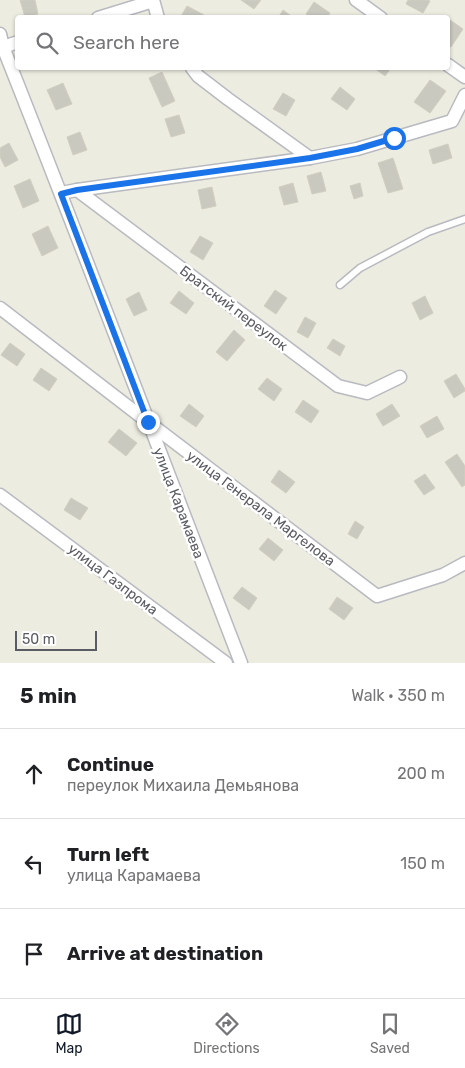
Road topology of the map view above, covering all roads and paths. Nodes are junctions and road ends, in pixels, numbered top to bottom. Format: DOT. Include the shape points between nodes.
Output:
graph roads {
  1 [pos="153,0"];
  2 [pos="356,0"];
  3 [pos="107,15"];
  4 [pos="157,15"];
  5 [pos="377,15"];
  6 [pos="15,42"];
  7 [pos="1,43"];
  8 [pos="450,66"];
  9 [pos="194,70"];
  10 [pos="465,77"];
  11 [pos="465,95"];
  12 [pos="310,158"];
  13 [pos="77,190"];
  14 [pos="61,194"];
  15 [pos="465,219"];
  16 [pos="340,285"];
  17 [pos="0,308"];
  18 [pos="400,377"];
  19 [pos="148,422"];
  20 [pos="0,495"];
  21 [pos="465,563"];
  22 [pos="226,663"];
  23 [pos="241,663"];
  1 -- 3 [label="street"];
  1 -- 4 [label="street"];
  2 -- 5 [label="street"];
  6 -- 7 [label="street"];
  7 -- 14 [label="street, улица Карамаева"];
  8 -- 10 [label="street"];
  9 -- 12 [label="street"];
  11 -- 12 [label="street" via="452,122 357,149"];
  12 -- 13 [label="street"];
  13 -- 14 [label="street"];
  13 -- 18 [label="street, Братский переулок" via="338,386 367,393"];
  14 -- 19 [label="street, улица Карамаева"];
  15 -- 16 [label="lane" via="428,232 360,268"];
  17 -- 19 [label="street, улица Генерала Маргелова"];
  19 -- 21 [label="street, улица Генерала Маргелова" via="377,596 443,575"];
  19 -- 23 [label="street, улица Карамаева"];
  20 -- 22 [label="street, улица Газпрома"];
}
